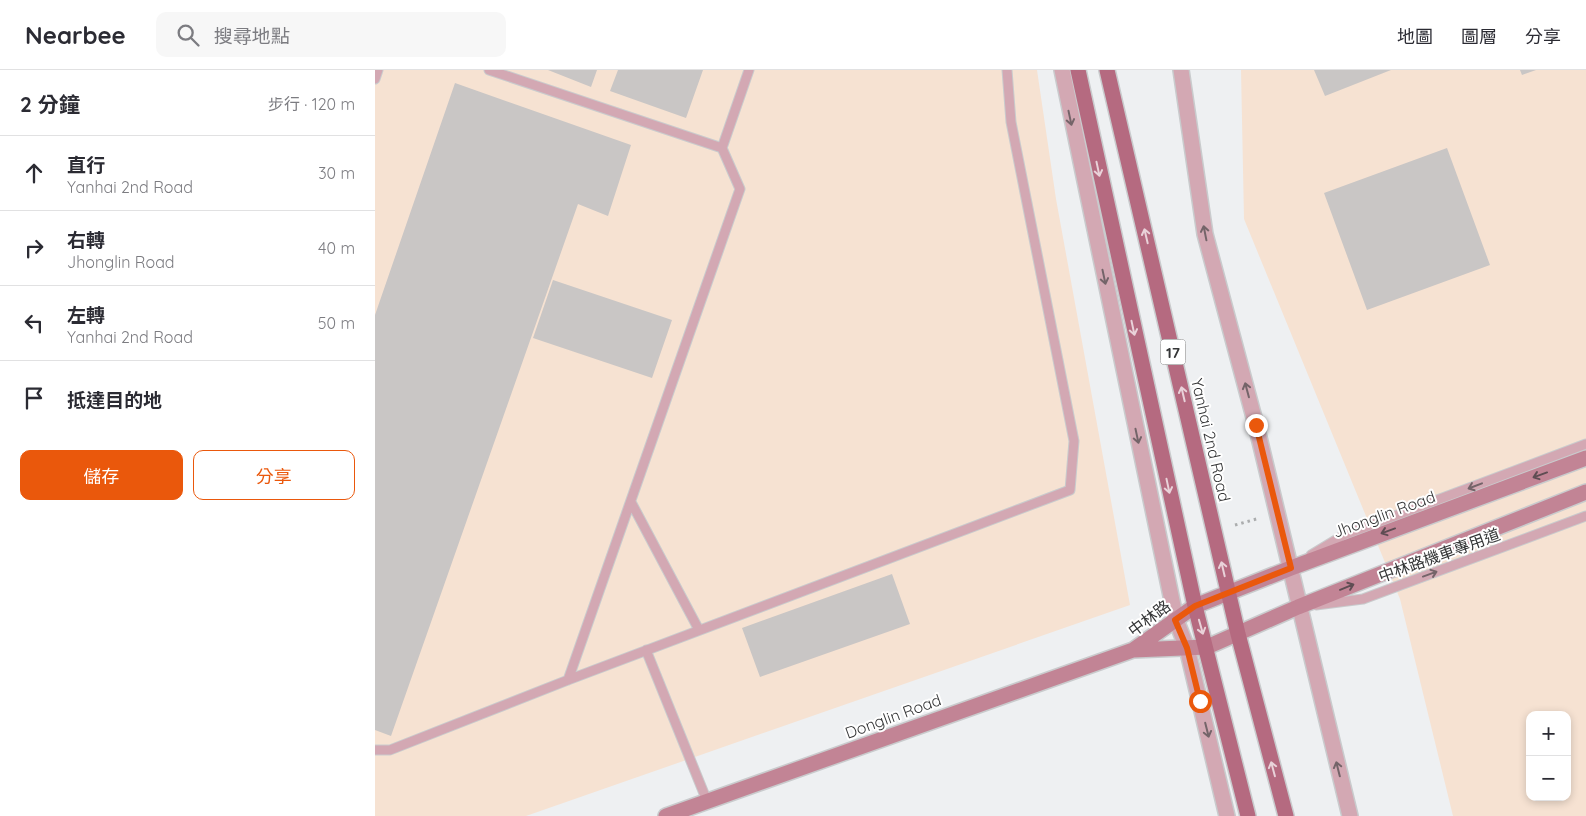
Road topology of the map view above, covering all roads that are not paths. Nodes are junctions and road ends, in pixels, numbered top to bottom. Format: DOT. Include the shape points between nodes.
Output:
graph roads {
  1 [pos="378,70"];
  2 [pos="489,70"];
  3 [pos="749,70"];
  4 [pos="1007,70"];
  5 [pos="1062,70"];
  6 [pos="1078,70"];
  7 [pos="1107,70"];
  8 [pos="1181,70"];
  9 [pos="375,79"];
  10 [pos="722,148"];
  11 [pos="1586,444"];
  12 [pos="1586,458"];
  13 [pos="1586,492"];
  14 [pos="631,502"];
  15 [pos="1586,516"];
  16 [pos="1291,568"];
  17 [pos="1229,593"];
  18 [pos="1195,606"];
  19 [pos="1298,607"];
  20 [pos="1175,620"];
  21 [pos="699,630"];
  22 [pos="1238,634"];
  23 [pos="1207,647"];
  24 [pos="1187,648"];
  25 [pos="646,650"];
  26 [pos="1133,650"];
  27 [pos="568,680"];
  28 [pos="375,750"];
  29 [pos="707,801"];
  30 [pos="666,816"];
  31 [pos="1227,816"];
  32 [pos="1247,816"];
  33 [pos="1286,816"];
  34 [pos="1350,816"];
  1 -- 9 [label="lane"];
  2 -- 10 [label="lane"];
  3 -- 10 [label="lane"];
  4 -- 21 [label="lane" via="1011,122 1074,441 1070,490"];
  5 -- 20 [label="street, one-way"];
  6 -- 18 [label="main road, 17, one-way"];
  17 -- 7 [label="main road, Yanhai 2nd Road / 17, one-way"];
  16 -- 8 [label="street, one-way" via="1205,234"];
  10 -- 14 [label="lane" via="740,189"];
  11 -- 16 [label="lane, one-way" via="1345,535"];
  12 -- 16 [label="street, Jhonglin Road, one-way"];
  19 -- 13 [label="street, one-way"];
  14 -- 21 [label="lane"];
  14 -- 27 [label="lane"];
  19 -- 15 [label="lane, 中林路機車專用道, one-way" via="1363,599"];
  16 -- 17 [label="street, Jhonglin Road"];
  16 -- 19 [label="street"];
  17 -- 18 [label="street, Jhonglin Road"];
  17 -- 22 [label="main road, Yanhai 2nd Road / 17"];
  18 -- 20 [label="street, 中林路"];
  18 -- 23 [label="main road, 17, one-way"];
  19 -- 22 [label="street"];
  34 -- 19 [label="street, one-way"];
  20 -- 24 [label="street"];
  20 -- 26 [label="street, 中林路"];
  21 -- 25 [label="lane"];
  22 -- 23 [label="street, 中林路"];
  33 -- 22 [label="main road, Yanhai 2nd Road / 17, one-way"];
  23 -- 24 [label="street, 中林路"];
  23 -- 32 [label="main road, 17"];
  24 -- 26 [label="street, 中林路"];
  24 -- 31 [label="street, one-way"];
  25 -- 27 [label="lane"];
  25 -- 29 [label="lane"];
  26 -- 29 [label="street, Donglin Road"];
  27 -- 28 [label="lane" via="390,750"];
  29 -- 30 [label="street, Donglin Road"];
}
